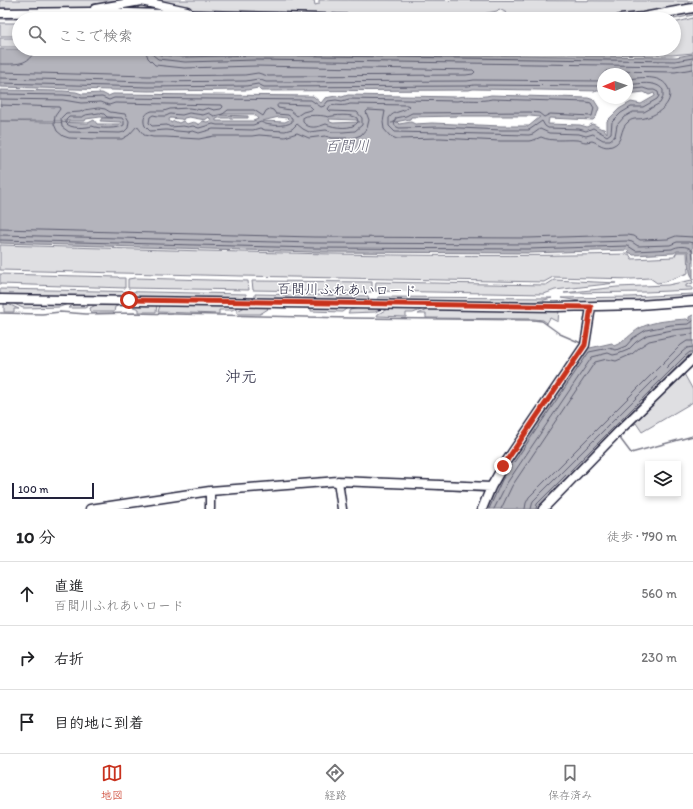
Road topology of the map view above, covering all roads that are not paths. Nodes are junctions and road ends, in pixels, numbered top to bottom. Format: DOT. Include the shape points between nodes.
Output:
graph roads {
  1 [pos="141,0"];
  2 [pos="691,7"];
  3 [pos="90,12"];
  4 [pos="191,12"];
  5 [pos="661,12"];
  6 [pos="0,13"];
  7 [pos="12,13"];
  8 [pos="0,299"];
  9 [pos="693,301"];
  10 [pos="591,307"];
  11 [pos="693,359"];
  12 [pos="338,483"];
  13 [pos="491,487"];
  14 [pos="210,494"];
  15 [pos="90,509"];
  16 [pos="210,509"];
  17 [pos="342,509"];
  18 [pos="482,509"];
  19 [pos="543,509"];
  1 -- 3 [label="street" via="96,8"];
  1 -- 4 [label="street"];
  2 -- 5 [label="street"];
  6 -- 7 [label="street"];
  8 -- 10 [label="street, 百間川ふれあいロード"];
  9 -- 10 [label="street, 百間川ふれあいロード"];
  10 -- 13 [label="street" via="585,345"];
  11 -- 19 [label="street"];
  12 -- 13 [label="street"];
  12 -- 14 [label="street"];
  12 -- 17 [label="street"];
  13 -- 18 [label="street"];
  14 -- 15 [label="street"];
  14 -- 16 [label="street"];
}
